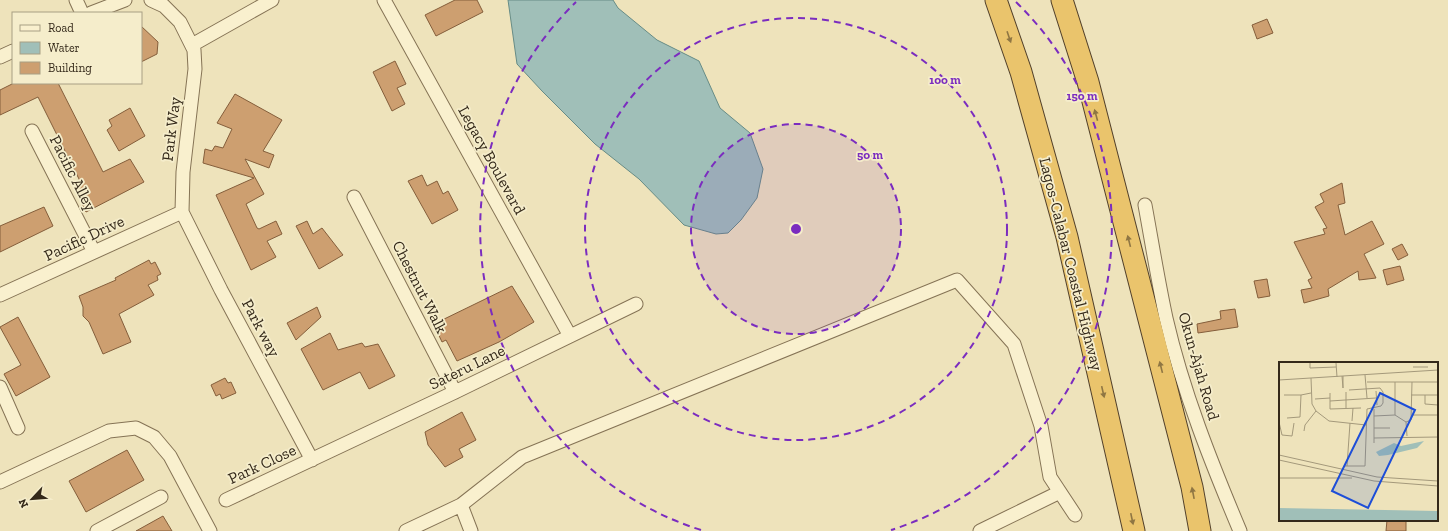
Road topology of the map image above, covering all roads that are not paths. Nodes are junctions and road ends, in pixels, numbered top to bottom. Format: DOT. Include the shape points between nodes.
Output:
graph roads {
  1 [pos="76,0"];
  2 [pos="125,0"];
  3 [pos="151,0"];
  4 [pos="272,0"];
  5 [pos="384,0"];
  6 [pos="996,0"];
  7 [pos="1062,0"];
  8 [pos="82,12"];
  9 [pos="95,12"];
  10 [pos="193,47"];
  11 [pos="12,51"];
  12 [pos="0,57"];
  13 [pos="32,131"];
  14 [pos="354,197"];
  15 [pos="1145,205"];
  16 [pos="182,212"];
  17 [pos="94,252"];
  18 [pos="0,296"];
  19 [pos="636,304"];
  20 [pos="570,336"];
  21 [pos="0,387"];
  22 [pos="455,392"];
  23 [pos="18,428"];
  24 [pos="312,460"];
  25 [pos="0,482"];
  26 [pos="1060,492"];
  27 [pos="161,497"];
  28 [pos="226,500"];
  29 [pos="461,505"];
  30 [pos="1075,515"];
  31 [pos="97,531"];
  32 [pos="210,531"];
  33 [pos="406,531"];
  34 [pos="470,531"];
  35 [pos="980,531"];
  36 [pos="1134,531"];
  37 [pos="1200,531"];
  38 [pos="1240,531"];
  1 -- 8 [label="street"];
  2 -- 9 [label="street"];
  3 -- 10 [label="street" via="164,6 180,22"];
  4 -- 10 [label="street"];
  5 -- 20 [label="street, Legacy Boulevard"];
  6 -- 36 [label="highway, Lagos-Calabar Coastal Highway, one-way" via="1021,72 1067,237"];
  37 -- 7 [label="highway, one-way" via="1192,487 1090,89"];
  10 -- 16 [label="street, Park Way" via="195,69 183,172"];
  11 -- 12 [label="street"];
  13 -- 17 [label="street, Pacific Alley"];
  14 -- 22 [label="street, Chestnut Walk"];
  15 -- 38 [label="street, Okun-Ajah Road" via="1166,319 1180,370 1207,452"];
  16 -- 17 [label="street, Pacific Drive"];
  16 -- 24 [label="street, Park way"];
  17 -- 18 [label="street, Pacific Drive"];
  19 -- 20 [label="street, Sateru Lane"];
  20 -- 22 [label="street, Sateru Lane"];
  21 -- 23 [label="street"];
  22 -- 24 [label="street, Sateru Lane"];
  24 -- 28 [label="street, Park Close"];
  25 -- 32 [label="street" via="109,431 136,428 154,436 170,456"];
  26 -- 29 [label="street" via="1050,477 1042,426 1014,344 958,280 522,457"];
  26 -- 30 [label="street"];
  26 -- 35 [label="street"];
  27 -- 31 [label="street"];
  29 -- 33 [label="street"];
  29 -- 34 [label="street"];
}
